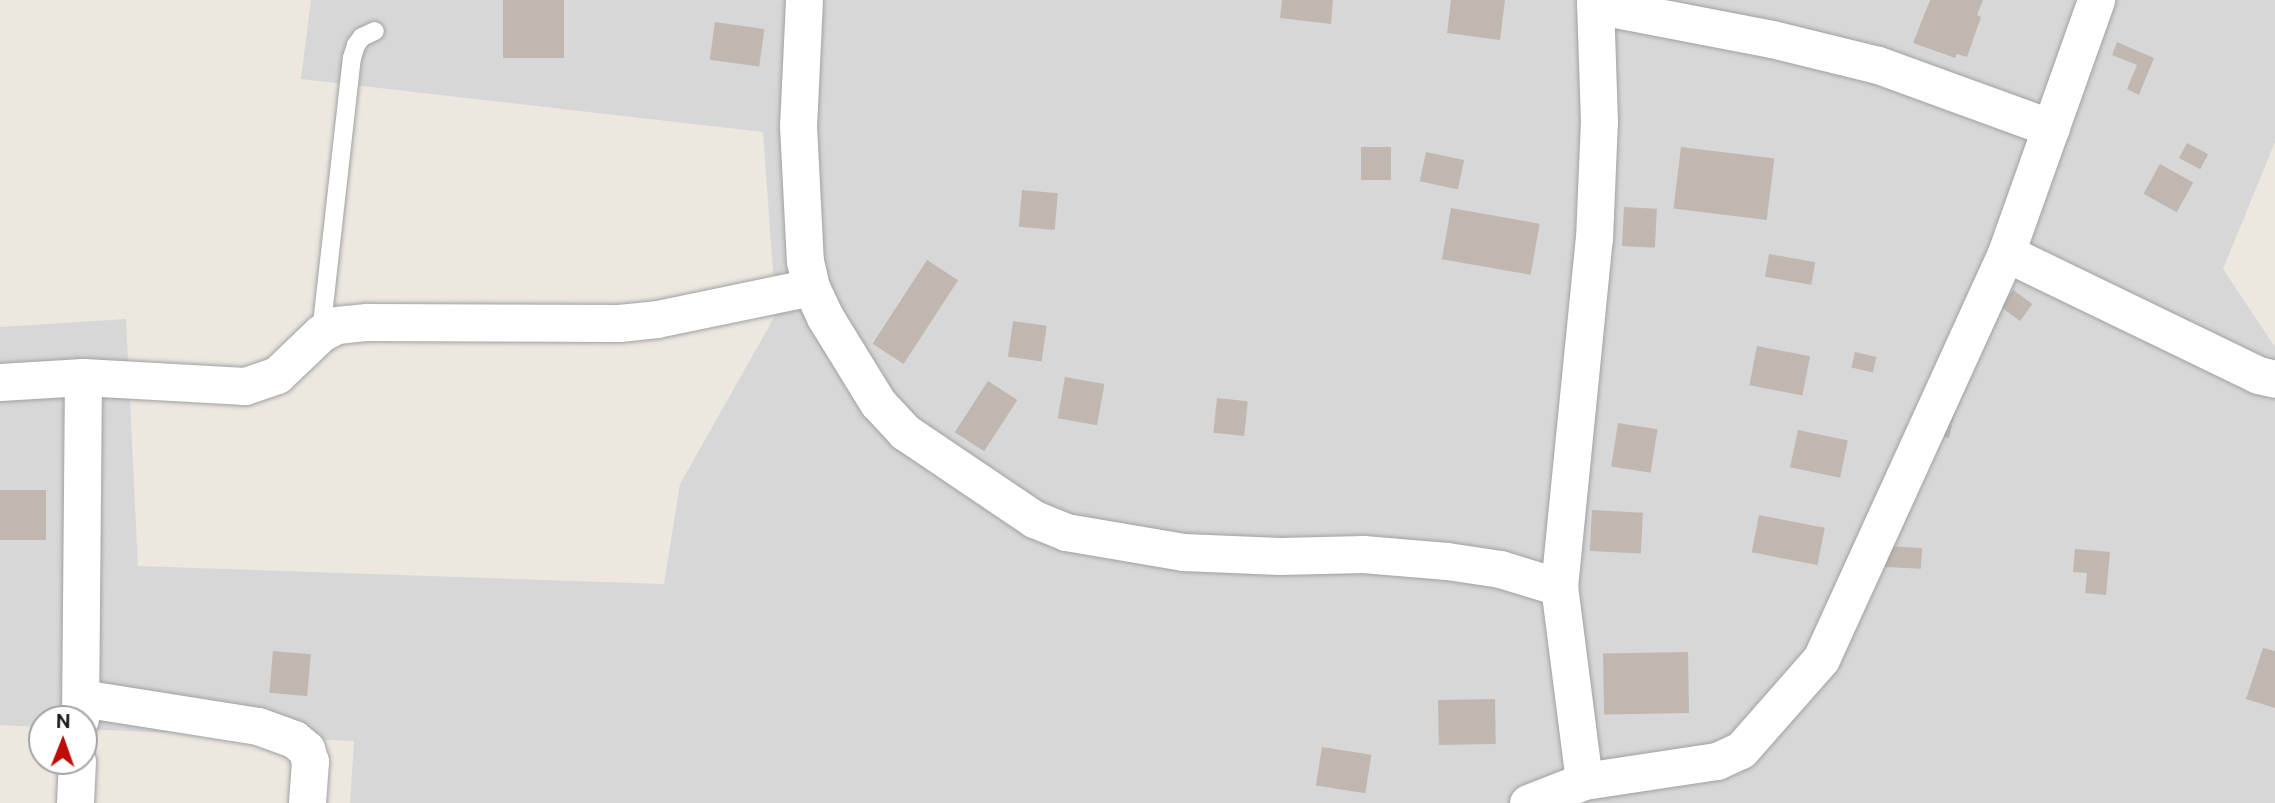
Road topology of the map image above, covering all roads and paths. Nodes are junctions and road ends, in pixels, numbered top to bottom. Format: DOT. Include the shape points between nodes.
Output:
graph roads {
  1 [pos="804,0"];
  2 [pos="2096,0"];
  3 [pos="1595,2"];
  4 [pos="375,31"];
  5 [pos="2051,128"];
  6 [pos="2006,253"];
  7 [pos="811,287"];
  8 [pos="321,333"];
  9 [pos="83,377"];
  10 [pos="2275,379"];
  11 [pos="0,382"];
  12 [pos="1559,587"];
  13 [pos="80,705"];
  14 [pos="98,710"];
  15 [pos="76,775"];
  16 [pos="1584,781"];
  17 [pos="1619,790"];
  18 [pos="75,803"];
  19 [pos="307,803"];
  20 [pos="1528,803"];
  1 -- 7 [label="street" via="798,125 805,261"];
  2 -- 5 [label="street"];
  3 -- 5 [label="street" via="1878,65"];
  3 -- 12 [label="street" via="1599,122 1594,239"];
  4 -- 8 [label="lane" via="362,37 352,58"];
  5 -- 6 [label="street"];
  6 -- 10 [label="street" via="2258,375"];
  6 -- 17 [label="street" via="1821,659 1741,750"];
  7 -- 8 [label="street" via="619,323 368,322 337,325"];
  7 -- 12 [label="street" via="878,403 905,432 1034,519 1066,532 1183,552 1363,554 1447,561 1500,569"];
  8 -- 9 [label="street" via="278,375 245,386"];
  9 -- 11 [label="street"];
  9 -- 13 [label="street"];
  12 -- 16 [label="street"];
  14 -- 19 [label="street" via="258,726 293,739 306,749 310,761"];
  15 -- 18 [label="street"];
  16 -- 17 [label="street"];
  16 -- 20 [label="street"];
}
